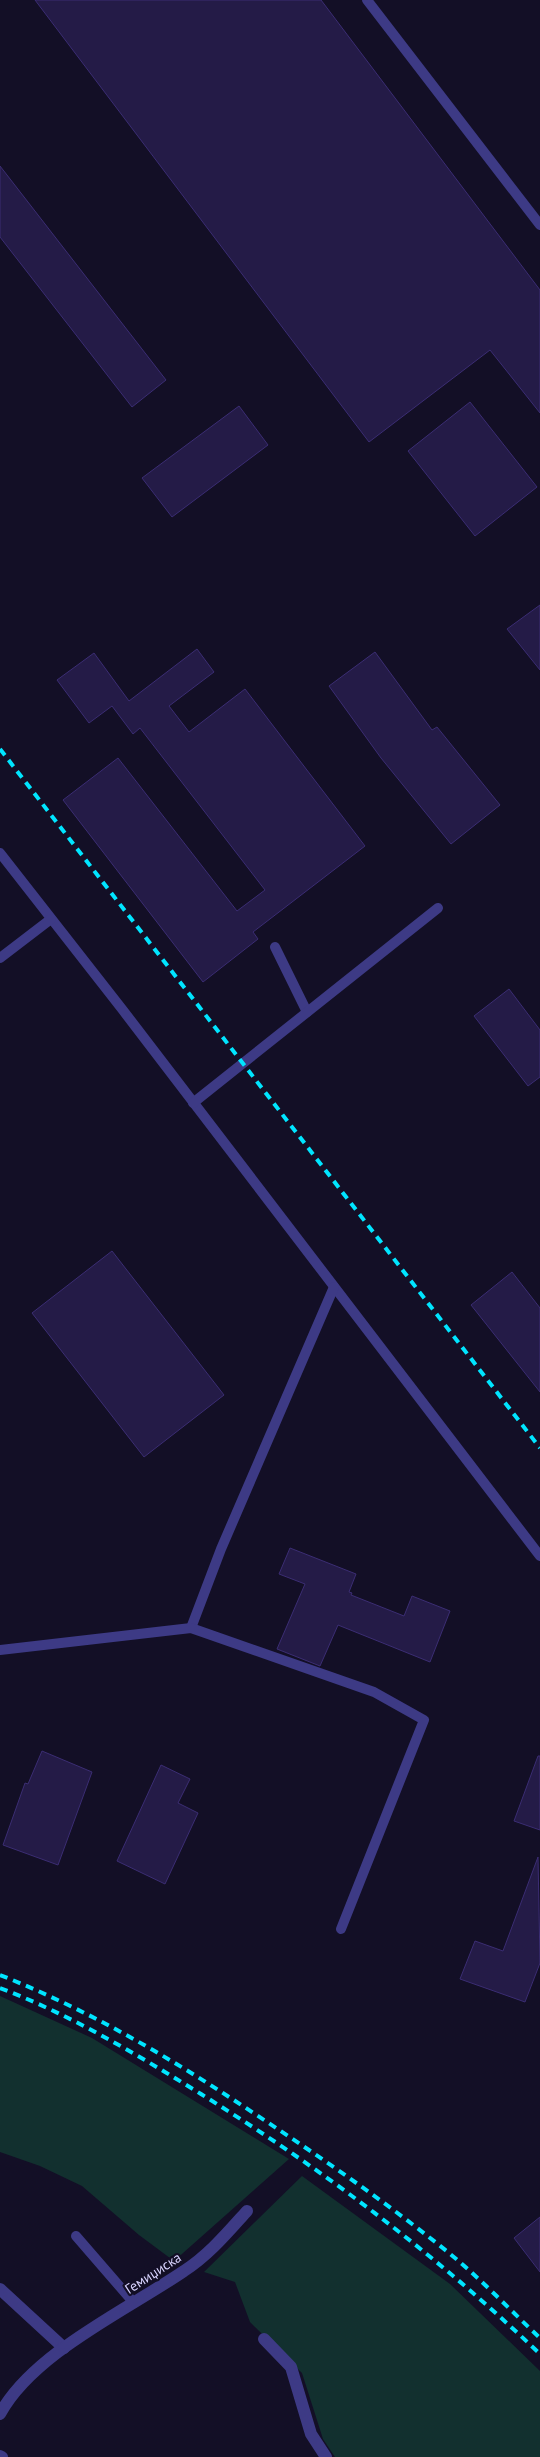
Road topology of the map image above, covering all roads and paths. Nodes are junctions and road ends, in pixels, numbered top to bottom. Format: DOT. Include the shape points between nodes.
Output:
graph roads {
  1 [pos="367,0"];
  2 [pos="540,226"];
  3 [pos="0,854"];
  4 [pos="438,908"];
  5 [pos="52,919"];
  6 [pos="275,947"];
  7 [pos="0,958"];
  8 [pos="307,1012"];
  9 [pos="193,1103"];
  10 [pos="334,1287"];
  11 [pos="540,1556"];
  12 [pos="192,1628"];
  13 [pos="0,1650"];
  14 [pos="341,1929"];
  15 [pos="247,2211"];
  16 [pos="76,2236"];
  17 [pos="0,2289"];
  18 [pos="134,2303"];
  19 [pos="264,2339"];
  20 [pos="64,2348"];
  21 [pos="0,2414"];
  22 [pos="326,2457"];
  1 -- 2 [label="lane"];
  3 -- 5 [label="lane"];
  4 -- 8 [label="lane"];
  5 -- 7 [label="lane"];
  5 -- 9 [label="lane"];
  6 -- 8 [label="lane"];
  8 -- 9 [label="lane"];
  9 -- 10 [label="lane"];
  10 -- 11 [label="lane"];
  10 -- 12 [label="lane" via="221,1549"];
  12 -- 13 [label="lane"];
  12 -- 14 [label="lane" via="374,1692 424,1720"];
  15 -- 18 [label="street, Гемиџиска" via="212,2249"];
  16 -- 18 [label="lane"];
  17 -- 20 [label="street"];
  18 -- 20 [label="street, Гемиџиска"];
  19 -- 22 [label="street" via="291,2367 311,2434"];
  20 -- 21 [label="street, Гемиџиска" via="21,2383"];
}
